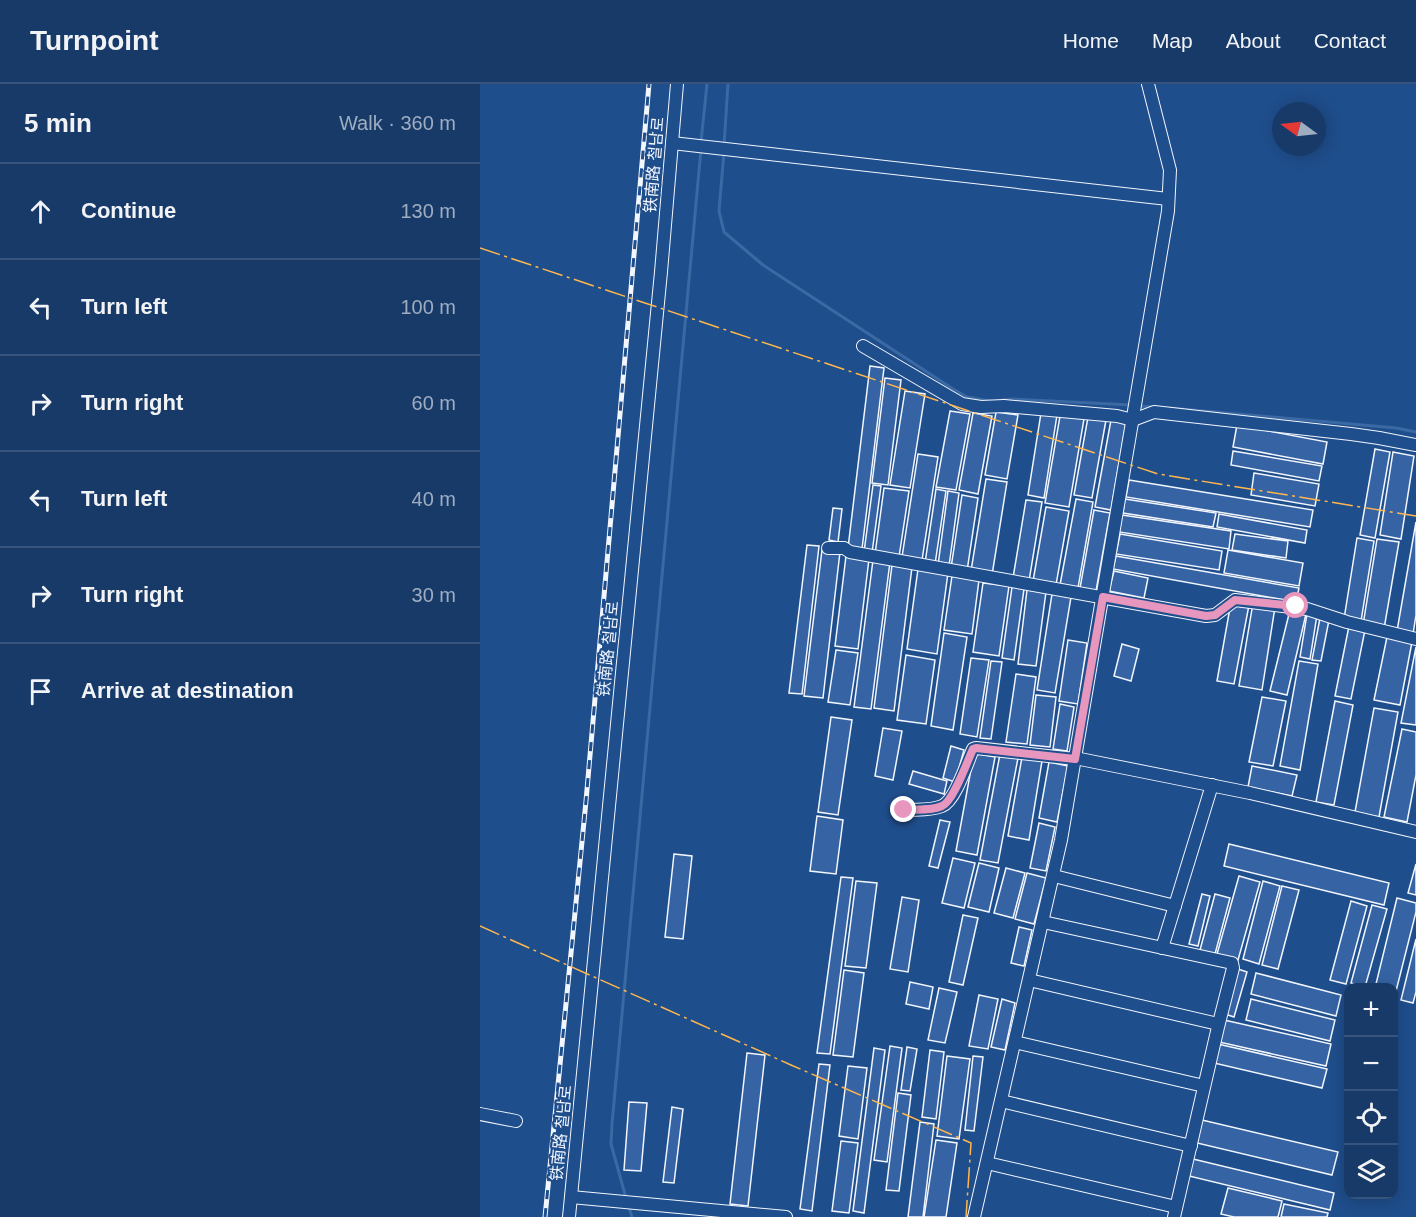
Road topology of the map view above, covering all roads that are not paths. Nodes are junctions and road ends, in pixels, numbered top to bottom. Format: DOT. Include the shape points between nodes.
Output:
graph roads {
  1 [pos="677,84"];
  2 [pos="1148,84"];
  3 [pos="672,143"];
  4 [pos="1168,199"];
  5 [pos="863,345"];
  6 [pos="1135,409"];
  7 [pos="1416,445"];
  8 [pos="828,548"];
  9 [pos="1103,597"];
  10 [pos="1416,639"];
  11 [pos="1075,758"];
  12 [pos="1212,785"];
  13 [pos="904,810"];
  14 [pos="1416,832"];
  15 [pos="1054,876"];
  16 [pos="1175,906"];
  17 [pos="1043,922"];
  18 [pos="1162,948"];
  19 [pos="1029,980"];
  20 [pos="1218,1024"];
  21 [pos="1015,1042"];
  22 [pos="1204,1086"];
  23 [pos="1001,1101"];
  24 [pos="480,1114"];
  25 [pos="516,1121"];
  26 [pos="1191,1146"];
  27 [pos="987,1163"];
  28 [pos="571,1197"];
  29 [pos="1175,1212"];
  30 [pos="569,1217"];
  31 [pos="786,1217"];
  32 [pos="974,1217"];
  1 -- 3 [label="street, 铁南路 철남로"];
  2 -- 4 [label="street" via="1170,170"];
  3 -- 4 [label="street"];
  3 -- 28 [label="street, 铁南路 철남로"];
  4 -- 6 [label="street"];
  5 -- 6 [label="street" via="962,404 1117,416"];
  6 -- 7 [label="street"];
  6 -- 9 [label="street"];
  8 -- 9 [label="street"];
  9 -- 10 [label="street" via="1206,616 1215,615 1235,600 1296,606"];
  9 -- 11 [label="street"];
  11 -- 12 [label="street"];
  11 -- 13 [label="street" via="976,748 945,805"];
  11 -- 15 [label="street"];
  12 -- 14 [label="street"];
  12 -- 16 [label="street"];
  15 -- 16 [label="street"];
  15 -- 17 [label="street"];
  16 -- 18 [label="street"];
  17 -- 18 [label="street"];
  17 -- 19 [label="street"];
  18 -- 20 [label="street" via="1232,963"];
  19 -- 20 [label="street"];
  19 -- 21 [label="street"];
  20 -- 22 [label="street"];
  21 -- 22 [label="street"];
  21 -- 23 [label="street"];
  22 -- 26 [label="street"];
  23 -- 26 [label="street"];
  23 -- 27 [label="street"];
  24 -- 25 [label="street"];
  26 -- 29 [label="street"];
  27 -- 29 [label="street"];
  27 -- 32 [label="street"];
  28 -- 30 [label="street, 铁南路 철남로"];
  28 -- 31 [label="street"];
}
